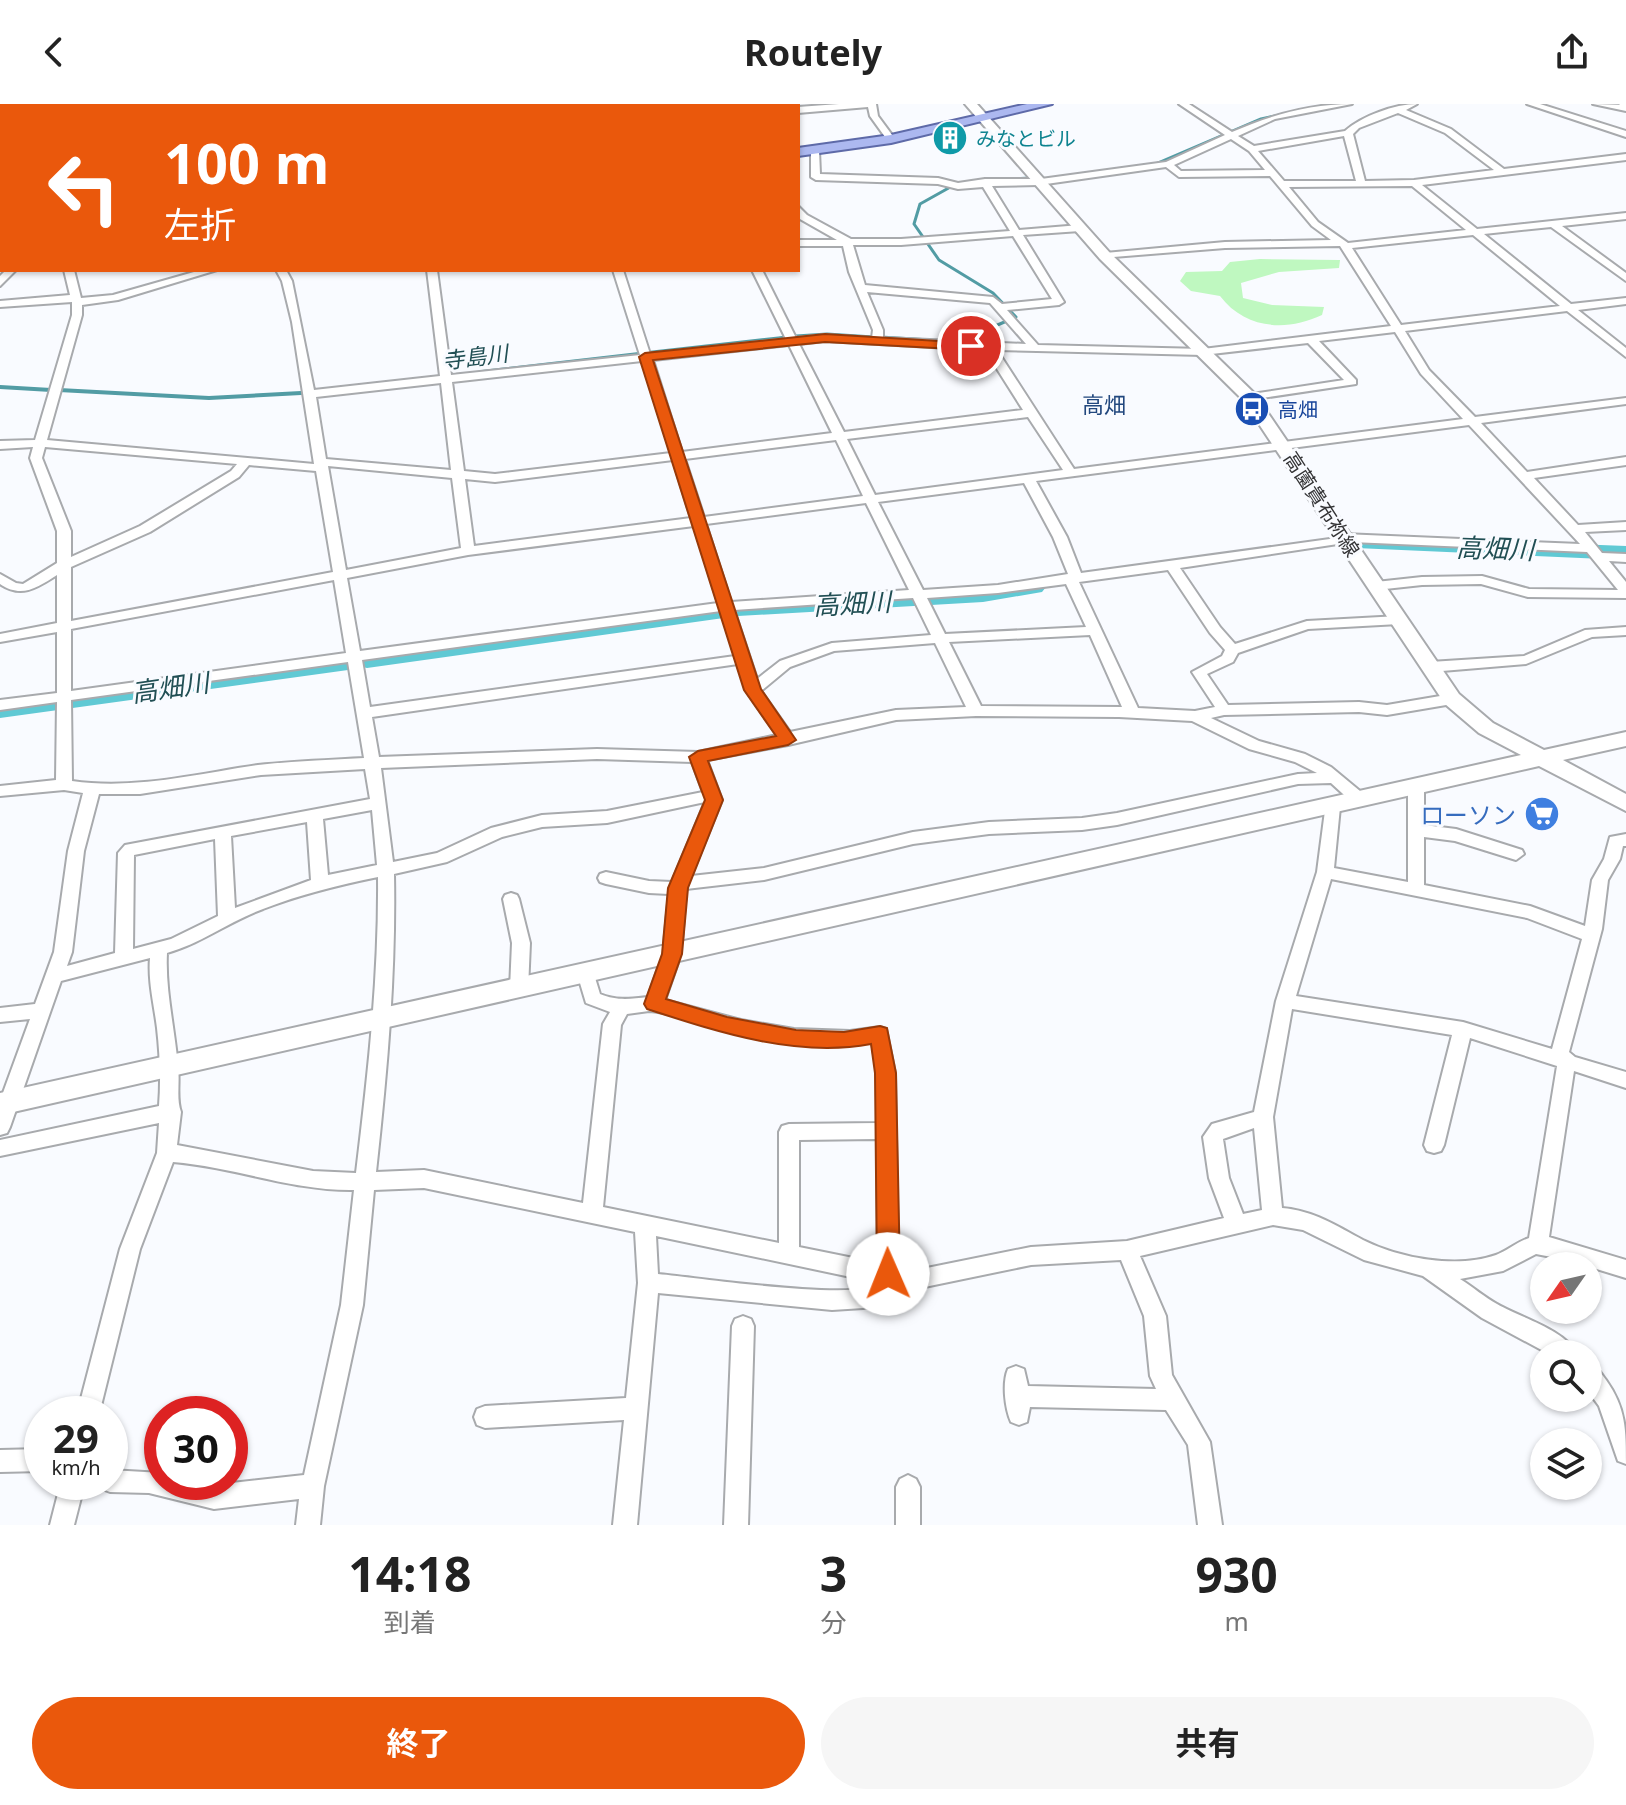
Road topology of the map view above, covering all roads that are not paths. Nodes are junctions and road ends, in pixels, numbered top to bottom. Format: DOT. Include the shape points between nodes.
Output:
graph roads {
  1 [pos="870,104"];
  2 [pos="1045,104"];
  3 [pos="1183,104"];
  4 [pos="1348,104"];
  5 [pos="1413,104"];
  6 [pos="1531,104"];
  7 [pos="1597,104"];
  8 [pos="846,105"];
  9 [pos="1626,105"];
  10 [pos="800,110"];
  11 [pos="977,110"];
  12 [pos="1399,110"];
  13 [pos="1230,133"];
  14 [pos="1348,133"];
  15 [pos="1626,134"];
  16 [pos="891,139"];
  17 [pos="1252,149"];
  18 [pos="814,150"];
  19 [pos="800,152"];
  20 [pos="1626,157"];
  21 [pos="1168,164"];
  22 [pos="1502,172"];
  23 [pos="1271,173"];
  24 [pos="1038,181"];
  25 [pos="985,182"];
  26 [pos="1361,183"];
  27 [pos="1414,183"];
  28 [pos="1282,184"];
  29 [pos="800,212"];
  30 [pos="1626,216"];
  31 [pos="1553,224"];
  32 [pos="1080,228"];
  33 [pos="1475,232"];
  34 [pos="1016,233"];
  35 [pos="800,243"];
  36 [pos="848,243"];
  37 [pos="1343,244"];
  38 [pos="1105,256"];
  39 [pos="69,272"];
  40 [pos="162,272"];
  41 [pos="206,272"];
  42 [pos="282,272"];
  43 [pos="432,272"];
  44 [pos="619,272"];
  45 [pos="758,272"];
  46 [pos="1626,278"];
  47 [pos="174,282"];
  48 [pos="862,288"];
  49 [pos="76,300"];
  50 [pos="1626,301"];
  51 [pos="0,304"];
  52 [pos="1568,307"];
  53 [pos="1008,312"];
  54 [pos="1395,328"];
  55 [pos="877,338"];
  56 [pos="1310,338"];
  57 [pos="792,341"];
  58 [pos="989,347"];
  59 [pos="1034,347"];
  60 [pos="1203,352"];
  61 [pos="1626,354"];
  62 [pos="645,357"];
  63 [pos="445,377"];
  64 [pos="307,394"];
  65 [pos="1249,397"];
  66 [pos="1626,401"];
  67 [pos="1031,413"];
  68 [pos="1471,421"];
  69 [pos="839,436"];
  70 [pos="40,443"];
  71 [pos="1283,444"];
  72 [pos="0,445"];
  73 [pos="677,456"];
  74 [pos="246,461"];
  75 [pos="1626,461"];
  76 [pos="319,465"];
  77 [pos="1070,472"];
  78 [pos="459,475"];
  79 [pos="1524,476"];
  80 [pos="1028,478"];
  81 [pos="870,498"];
  82 [pos="697,520"];
  83 [pos="1626,526"];
  84 [pos="1575,529"];
  85 [pos="1344,539"];
  86 [pos="468,551"];
  87 [pos="1594,552"];
  88 [pos="1626,558"];
  89 [pos="64,565"];
  90 [pos="1173,566"];
  91 [pos="341,574"];
  92 [pos="0,578"];
  93 [pos="1072,580"];
  94 [pos="1376,586"];
  95 [pos="1626,592"];
  96 [pos="920,598"];
  97 [pos="727,609"];
  98 [pos="1399,620"];
  99 [pos="63,626"];
  100 [pos="1093,631"];
  101 [pos="1626,631"];
  102 [pos="0,638"];
  103 [pos="940,638"];
  104 [pos="1232,650"];
  105 [pos="354,657"];
  106 [pos="743,659"];
  107 [pos="1430,667"];
  108 [pos="753,690"];
  109 [pos="1452,699"];
  110 [pos="64,700"];
  111 [pos="0,705"];
  112 [pos="1224,710"];
  113 [pos="976,711"];
  114 [pos="1132,712"];
  115 [pos="364,713"];
  116 [pos="1195,716"];
  117 [pos="1626,739"];
  118 [pos="788,740"];
  119 [pos="698,757"];
  120 [pos="1542,758"];
  121 [pos="371,763"];
  122 [pos="1333,778"];
  123 [pos="64,785"];
  124 [pos="1416,788"];
  125 [pos="92,789"];
  126 [pos="0,791"];
  127 [pos="713,795"];
  128 [pos="1360,800"];
  129 [pos="379,803"];
  130 [pos="1626,803"];
  131 [pos="1332,807"];
  132 [pos="315,815"];
  133 [pos="1416,830"];
  134 [pos="223,831"];
  135 [pos="1626,840"];
  136 [pos="1516,854"];
  137 [pos="386,869"];
  138 [pos="1325,872"];
  139 [pos="606,878"];
  140 [pos="320,883"];
  141 [pos="680,886"];
  142 [pos="1416,891"];
  143 [pos="511,899"];
  144 [pos="227,921"];
  145 [pos="1590,935"];
  146 [pos="159,949"];
  147 [pos="672,954"];
  148 [pos="124,959"];
  149 [pos="586,973"];
  150 [pos="56,976"];
  151 [pos="519,989"];
  152 [pos="1285,1001"];
  153 [pos="655,1004"];
  154 [pos="622,1007"];
  155 [pos="43,1010"];
  156 [pos="0,1015"];
  157 [pos="383,1019"];
  158 [pos="1463,1029"];
  159 [pos="1563,1058"];
  160 [pos="169,1066"];
  161 [pos="1626,1080"];
  162 [pos="5,1103"];
  163 [pos="171,1112"];
  164 [pos="1263,1117"];
  165 [pos="0,1127"];
  166 [pos="886,1131"];
  167 [pos="1434,1145"];
  168 [pos="0,1148"];
  169 [pos="167,1153"];
  170 [pos="365,1179"];
  171 [pos="592,1212"];
  172 [pos="1273,1216"];
  173 [pos="645,1223"];
  174 [pos="1237,1225"];
  175 [pos="1538,1245"];
  176 [pos="1127,1250"];
  177 [pos="789,1254"];
  178 [pos="1427,1267"];
  179 [pos="1626,1269"];
  180 [pos="888,1274"];
  181 [pos="912,1280"];
  182 [pos="648,1283"];
  183 [pos="743,1326"];
  184 [pos="1547,1340"];
  185 [pos="1602,1392"];
  186 [pos="1018,1395"];
  187 [pos="92,1396"];
  188 [pos="1172,1400"];
  189 [pos="638,1408"];
  190 [pos="485,1417"];
  191 [pos="1626,1453"];
  192 [pos="24,1460"];
  193 [pos="0,1461"];
  194 [pos="128,1481"];
  195 [pos="312,1486"];
  196 [pos="908,1487"];
  197 [pos="68,1500"];
  198 [pos="62,1525"];
  199 [pos="308,1525"];
  200 [pos="625,1525"];
  201 [pos="736,1525"];
  202 [pos="908,1525"];
  203 [pos="1210,1525"];
  1 -- 8 [label="street"];
  1 -- 16 [label="street"];
  2 -- 11 [label="main road"];
  3 -- 13 [label="street"];
  4 -- 13 [label="street" via="1273,117"];
  5 -- 12 [label="street"];
  6 -- 15 [label="street"];
  7 -- 9 [label="street"];
  8 -- 10 [label="street"];
  11 -- 16 [label="main road"];
  11 -- 24 [label="main road, 高薗貴布祢線"];
  12 -- 14 [label="street"];
  12 -- 22 [label="street" via="1448,131"];
  13 -- 17 [label="street"];
  13 -- 21 [label="street"];
  14 -- 17 [label="street"];
  14 -- 26 [label="street"];
  16 -- 18 [label="main road"];
  17 -- 23 [label="street"];
  18 -- 19 [label="main road"];
  18 -- 25 [label="street" via="816,177"];
  20 -- 22 [label="street"];
  21 -- 23 [label="street" via="1179,174"];
  21 -- 24 [label="street"];
  22 -- 27 [label="street"];
  23 -- 28 [label="street"];
  24 -- 25 [label="street"];
  24 -- 32 [label="main road, 高薗貴布祢線"];
  25 -- 34 [label="street"];
  26 -- 27 [label="street"];
  26 -- 28 [label="street"];
  27 -- 33 [label="street"];
  28 -- 37 [label="street" via="1315,224"];
  29 -- 36 [label="street"];
  30 -- 31 [label="street"];
  31 -- 33 [label="street"];
  31 -- 46 [label="street"];
  32 -- 34 [label="street"];
  32 -- 38 [label="main road, 高薗貴布祢線"];
  33 -- 37 [label="street"];
  33 -- 52 [label="street"];
  34 -- 36 [label="street"];
  34 -- 53 [label="street" via="1059,302"];
  35 -- 36 [label="street"];
  36 -- 48 [label="street"];
  37 -- 38 [label="street" via="1225,245"];
  37 -- 54 [label="street"];
  38 -- 60 [label="main road, 高薗貴布祢線"];
  39 -- 49 [label="street"];
  40 -- 47 [label="street"];
  41 -- 47 [label="street"];
  42 -- 64 [label="street" via="297,322"];
  43 -- 63 [label="street"];
  44 -- 62 [label="street"];
  45 -- 57 [label="street"];
  47 -- 49 [label="street" via="114,298"];
  48 -- 53 [label="street" via="993,300"];
  48 -- 55 [label="street"];
  49 -- 51 [label="street"];
  49 -- 70 [label="street" via="77,315"];
  50 -- 52 [label="street"];
  52 -- 54 [label="street"];
  52 -- 61 [label="street"];
  53 -- 59 [label="street"];
  54 -- 56 [label="street"];
  54 -- 68 [label="street" via="1425,372"];
  55 -- 57 [label="street"];
  55 -- 58 [label="street"];
  56 -- 60 [label="street"];
  56 -- 65 [label="street" via="1352,382"];
  57 -- 62 [label="street"];
  57 -- 69 [label="street"];
  58 -- 59 [label="street"];
  58 -- 67 [label="street"];
  59 -- 60 [label="street"];
  60 -- 65 [label="main road, 高薗貴布祢線"];
  62 -- 63 [label="street"];
  62 -- 73 [label="street"];
  63 -- 64 [label="street"];
  63 -- 78 [label="street"];
  64 -- 76 [label="street"];
  65 -- 71 [label="main road, 高薗貴布祢線"];
  66 -- 68 [label="street"];
  67 -- 69 [label="street"];
  67 -- 77 [label="street"];
  68 -- 71 [label="street"];
  68 -- 79 [label="street"];
  69 -- 73 [label="street"];
  69 -- 81 [label="street"];
  70 -- 72 [label="street"];
  70 -- 74 [label="street"];
  70 -- 89 [label="street" via="38,469 64,531"];
  71 -- 77 [label="street"];
  71 -- 85 [label="main road, 高薗貴布祢線"];
  73 -- 78 [label="street" via="495,478"];
  73 -- 82 [label="street"];
  74 -- 76 [label="street"];
  74 -- 89 [label="street" via="235,474 145,529"];
  75 -- 79 [label="street"];
  76 -- 78 [label="street"];
  76 -- 91 [label="street"];
  77 -- 80 [label="street"];
  78 -- 86 [label="street"];
  79 -- 84 [label="street"];
  80 -- 81 [label="street"];
  80 -- 93 [label="street" via="1060,537"];
  81 -- 82 [label="street"];
  81 -- 96 [label="street"];
  82 -- 86 [label="street"];
  82 -- 97 [label="street"];
  83 -- 84 [label="street"];
  84 -- 87 [label="street"];
  85 -- 87 [label="street"];
  85 -- 90 [label="street"];
  85 -- 94 [label="main road, 高薗貴布祢線"];
  86 -- 91 [label="street"];
  87 -- 88 [label="street"];
  87 -- 95 [label="street"];
  89 -- 92 [label="street" via="26,588"];
  89 -- 99 [label="street"];
  90 -- 93 [label="street"];
  90 -- 104 [label="street"];
  91 -- 99 [label="street"];
  91 -- 105 [label="street"];
  93 -- 96 [label="street"];
  93 -- 100 [label="street"];
  94 -- 95 [label="street" via="1482,580 1528,593"];
  94 -- 98 [label="main road, 高薗貴布祢線"];
  96 -- 97 [label="street"];
  96 -- 103 [label="street"];
  97 -- 105 [label="street"];
  97 -- 106 [label="street"];
  98 -- 104 [label="street" via="1307,625"];
  98 -- 107 [label="main road, 高薗貴布祢線"];
  99 -- 102 [label="street"];
  99 -- 110 [label="street"];
  100 -- 103 [label="street"];
  100 -- 114 [label="street"];
  101 -- 107 [label="street" via="1590,633 1526,660"];
  103 -- 108 [label="street" via="824,649 785,664"];
  103 -- 113 [label="street"];
  104 -- 112 [label="street" via="1228,659 1199,672"];
  105 -- 110 [label="street"];
  105 -- 115 [label="street"];
  106 -- 108 [label="street"];
  106 -- 115 [label="street"];
  107 -- 109 [label="main road, 高薗貴布祢線"];
  108 -- 118 [label="street"];
  109 -- 112 [label="street" via="1387,710"];
  109 -- 120 [label="main road, 高薗貴布祢線" via="1486,728"];
  110 -- 111 [label="street"];
  110 -- 123 [label="street"];
  112 -- 116 [label="street"];
  113 -- 114 [label="street"];
  113 -- 118 [label="street" via="896,715"];
  114 -- 116 [label="street"];
  115 -- 121 [label="street"];
  116 -- 122 [label="street" via="1254,745 1300,758"];
  117 -- 120 [label="main road"];
  118 -- 119 [label="street"];
  119 -- 121 [label="street" via="597,754"];
  119 -- 127 [label="street"];
  120 -- 124 [label="main road"];
  120 -- 130 [label="main road, 高薗貴布祢線"];
  121 -- 125 [label="street" via="229,774 140,789"];
  121 -- 129 [label="street"];
  122 -- 128 [label="street"];
  122 -- 141 [label="street" via="1298,779 1117,819 913,838 764,874"];
  123 -- 125 [label="street"];
  123 -- 126 [label="street"];
  124 -- 128 [label="main road"];
  124 -- 133 [label="street"];
  125 -- 150 [label="street"];
  127 -- 137 [label="street" via="607,817 542,821 497,832 441,858"];
  127 -- 141 [label="street"];
  128 -- 131 [label="main road"];
  129 -- 132 [label="street"];
  129 -- 137 [label="street"];
  131 -- 138 [label="street"];
  131 -- 147 [label="main road"];
  132 -- 134 [label="street"];
  132 -- 140 [label="street"];
  133 -- 136 [label="street" via="1456,835"];
  133 -- 142 [label="street"];
  134 -- 144 [label="street"];
  134 -- 148 [label="street" via="137,846 126,853"];
  135 -- 145 [label="street" via="1616,841 1600,880"];
  137 -- 140 [label="street"];
  137 -- 157 [label="street"];
  138 -- 142 [label="street"];
  138 -- 152 [label="street"];
  139 -- 141 [label="street" via="649,887"];
  140 -- 144 [label="street" via="255,905"];
  141 -- 147 [label="street"];
  142 -- 145 [label="street" via="1530,912"];
  143 -- 151 [label="street" via="521,943"];
  144 -- 146 [label="street"];
  145 -- 159 [label="street"];
  146 -- 148 [label="street"];
  146 -- 160 [label="street" via="157,979"];
  147 -- 149 [label="main road"];
  147 -- 153 [label="street"];
  148 -- 150 [label="street"];
  149 -- 151 [label="main road"];
  149 -- 154 [label="street" via="592,998"];
  150 -- 155 [label="street"];
  151 -- 157 [label="main road"];
  152 -- 158 [label="street"];
  152 -- 164 [label="street"];
  153 -- 154 [label="street"];
  153 -- 166 [label="street" via="796,1038 844,1041 880,1034"];
  154 -- 171 [label="street" via="612,1024"];
  155 -- 156 [label="street"];
  155 -- 162 [label="street"];
  157 -- 160 [label="main road"];
  157 -- 170 [label="street"];
  158 -- 159 [label="street"];
  158 -- 167 [label="street"];
  159 -- 161 [label="street"];
  159 -- 175 [label="street"];
  160 -- 162 [label="main road"];
  160 -- 163 [label="street"];
  162 -- 165 [label="street"];
  163 -- 168 [label="street"];
  163 -- 169 [label="street"];
  164 -- 172 [label="street"];
  164 -- 174 [label="street" via="1219,1130 1213,1137 1219,1178"];
  166 -- 177 [label="street" via="789,1132"];
  166 -- 180 [label="street"];
  169 -- 170 [label="street" via="312,1180"];
  169 -- 187 [label="street" via="130,1249"];
  170 -- 171 [label="street" via="424,1179"];
  170 -- 195 [label="street" via="352,1305"];
  171 -- 173 [label="street"];
  172 -- 174 [label="street"];
  172 -- 178 [label="street" via="1314,1222 1386,1259"];
  173 -- 177 [label="street"];
  173 -- 182 [label="street"];
  174 -- 176 [label="street"];
  175 -- 178 [label="street" via="1493,1265"];
  175 -- 179 [label="street"];
  176 -- 181 [label="street" via="1031,1256"];
  176 -- 188 [label="street" via="1155,1316 1161,1376"];
  177 -- 180 [label="street"];
  178 -- 184 [label="street" via="1489,1311"];
  180 -- 181 [label="street"];
  181 -- 182 [label="street" via="879,1297 832,1300"];
  182 -- 189 [label="street"];
  183 -- 201 [label="street"];
  185 -- 191 [label="street"];
  186 -- 188 [label="street"];
  188 -- 203 [label="street" via="1199,1442"];
  189 -- 190 [label="street"];
  189 -- 200 [label="street"];
  192 -- 193 [label="street"];
  194 -- 195 [label="street" via="214,1497"];
  195 -- 199 [label="street"];
  196 -- 202 [label="street"];
  197 -- 198 [label="street"];
}
